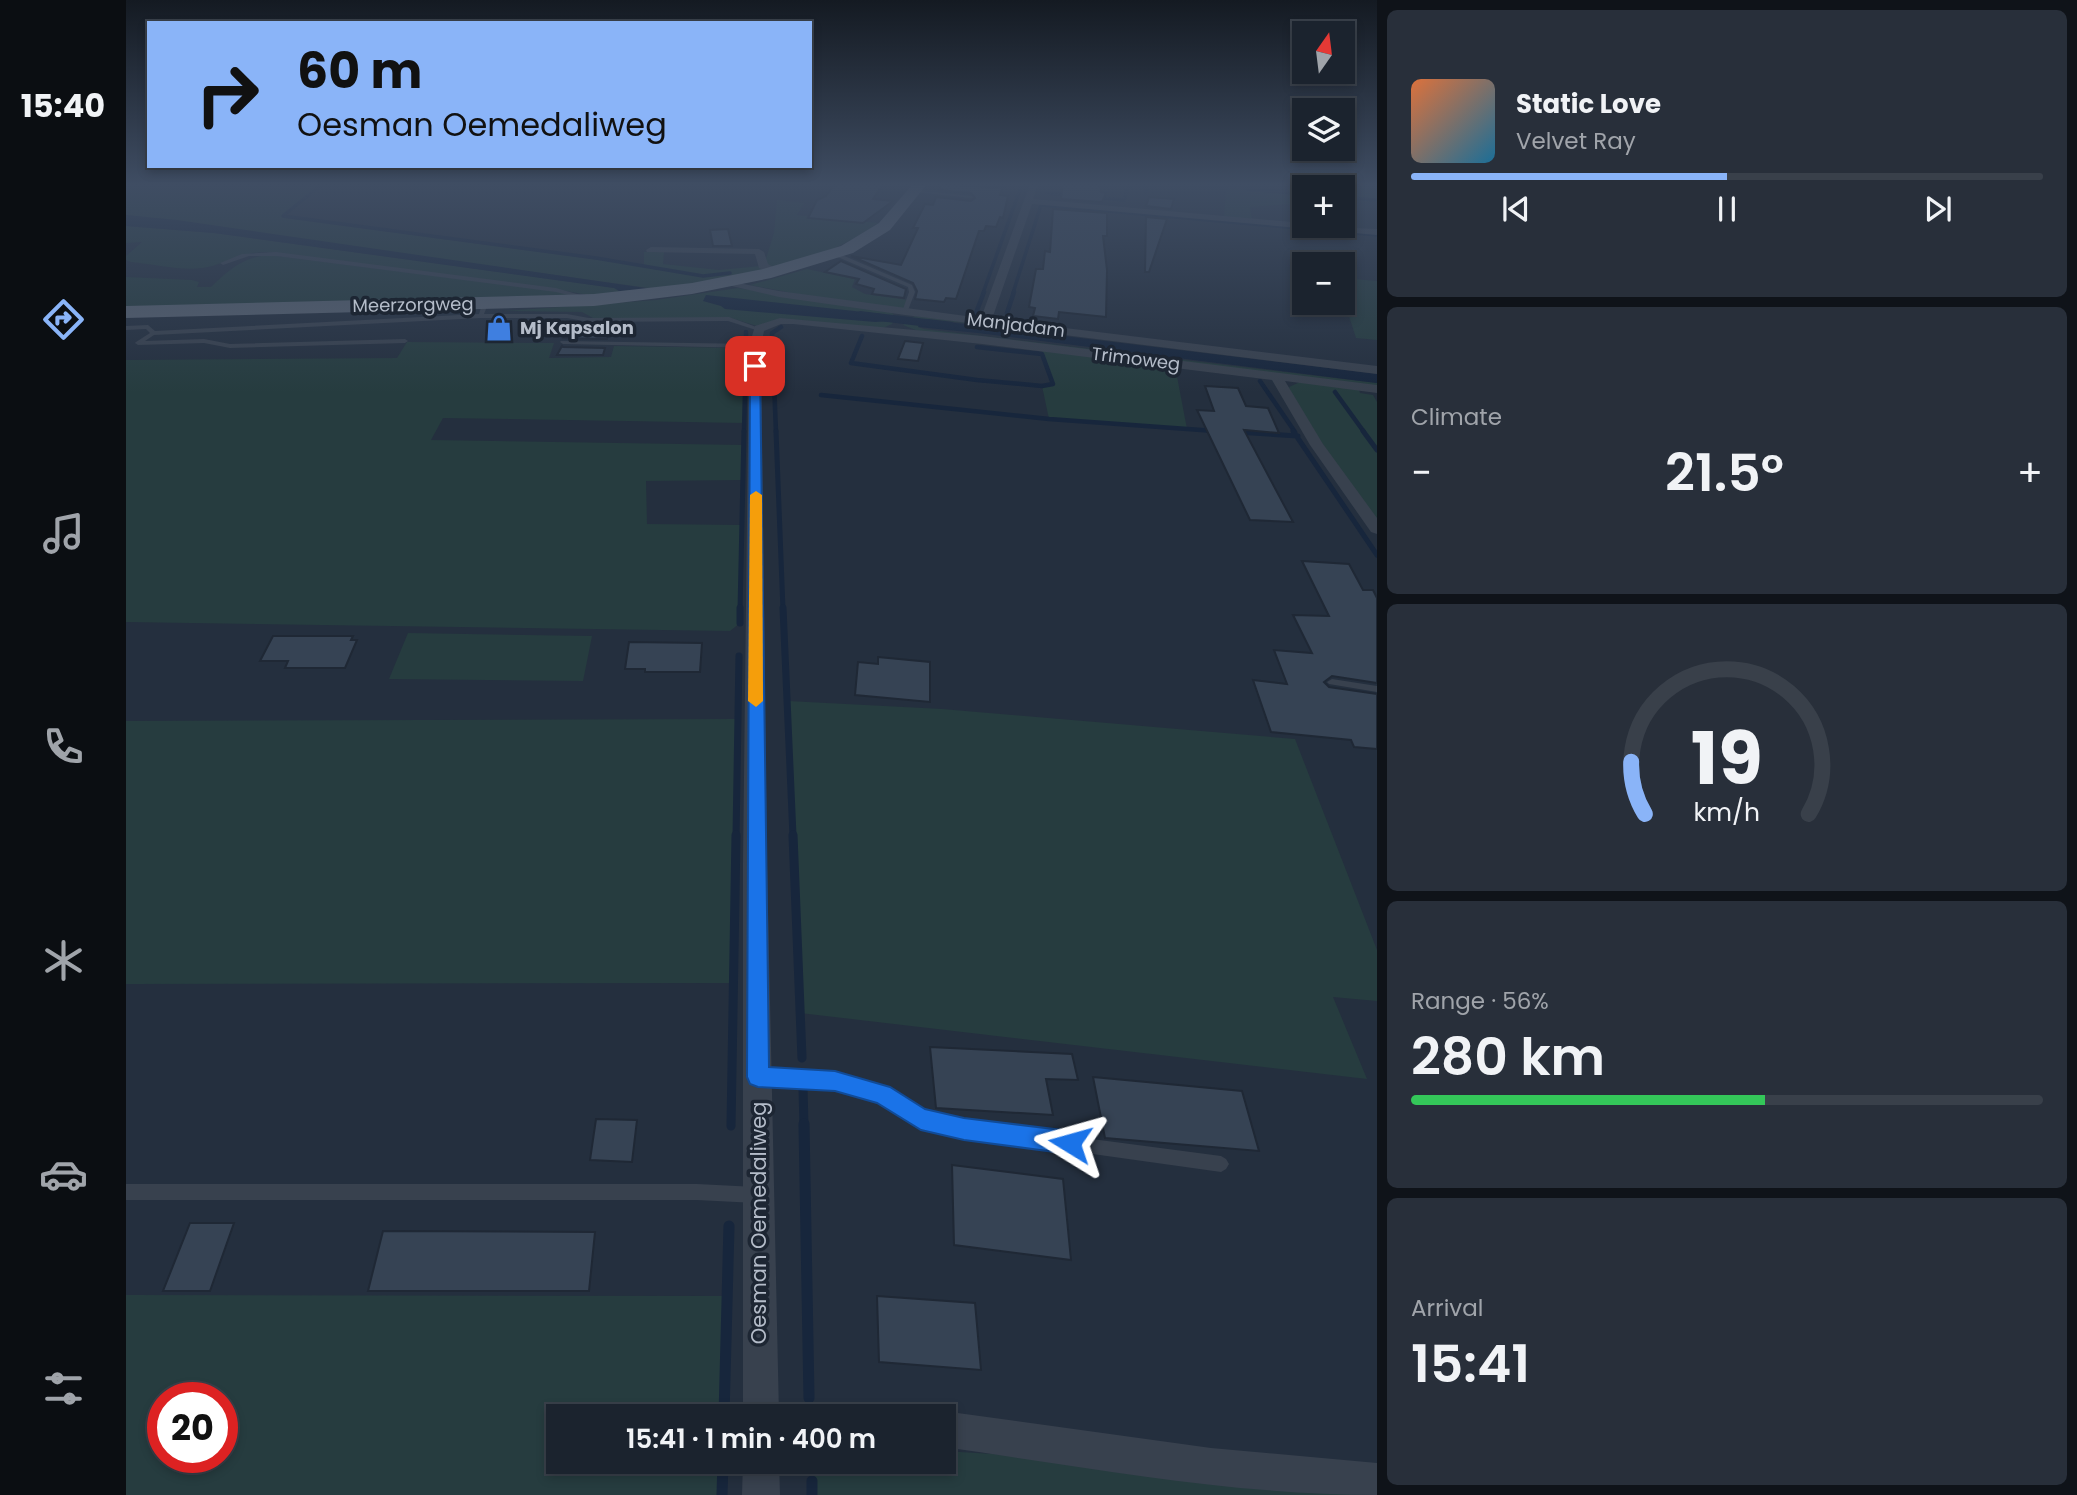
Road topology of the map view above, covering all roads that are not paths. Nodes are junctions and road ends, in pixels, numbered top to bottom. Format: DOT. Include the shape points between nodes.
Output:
graph roads {
  1 [pos="251,254"];
  2 [pos="271,254"];
  3 [pos="760,254"];
  4 [pos="835,254"];
  5 [pos="1010,254"];
  6 [pos="223,263"];
  7 [pos="776,272"];
  8 [pos="728,284"];
  9 [pos="594,300"];
  10 [pos="483,310"];
  11 [pos="126,312"];
  12 [pos="900,321"];
  13 [pos="986,321"];
  14 [pos="126,327"];
  15 [pos="153,333"];
  16 [pos="757,338"];
  17 [pos="405,341"];
  18 [pos="563,342"];
  19 [pos="1377,370"];
  20 [pos="1278,377"];
  21 [pos="1377,388"];
  22 [pos="1377,530"];
  23 [pos="1332,682"];
  24 [pos="1377,689"];
  25 [pos="758,1077"];
  26 [pos="1221,1164"];
  27 [pos="126,1192"];
  28 [pos="759,1195"];
  29 [pos="761,1404"];
  30 [pos="956,1431"];
  31 [pos="761,1474"];
  32 [pos="1377,1482"];
  33 [pos="761,1495"];
  1 -- 6 [label="lane"];
  2 -- 9 [label="lane" via="556,290"];
  3 -- 7 [label="street" via="763,266"];
  4 -- 7 [label="main road, Meerzorgweg"];
  4 -- 12 [label="lane" via="910,286 912,292"];
  5 -- 13 [label="street"];
  7 -- 8 [label="main road, Meerzorgweg"];
  8 -- 9 [label="main road, Meerzorgweg"];
  8 -- 12 [label="street, Manjadam"];
  9 -- 10 [label="main road, Meerzorgweg"];
  10 -- 11 [label="main road, Meerzorgweg"];
  10 -- 15 [label="lane"];
  10 -- 16 [label="lane" via="589,320 729,318"];
  12 -- 13 [label="street, Manjadam"];
  12 -- 16 [label="street" via="780,321"];
  12 -- 20 [label="street, Trimoweg"];
  13 -- 19 [label="street, Manjadam"];
  14 -- 15 [label="lane" via="148,327"];
  15 -- 17 [label="lane" via="138,343 204,341 230,346"];
  16 -- 18 [label="lane"];
  16 -- 25 [label="street, Oesman Oemedaliweg"];
  20 -- 21 [label="street, Trimoweg"];
  20 -- 22 [label="street" via="1317,445"];
  23 -- 24 [label="lane"];
  25 -- 26 [label="lane" via="835,1081 882,1094 921,1119 964,1129"];
  25 -- 28 [label="street, Oesman Oemedaliweg"];
  27 -- 28 [label="lane"];
  28 -- 29 [label="street, Oesman Oemedaliweg"];
  30 -- 32 [label="street" via="1211,1466"];
  31 -- 33 [label="street"];
}
